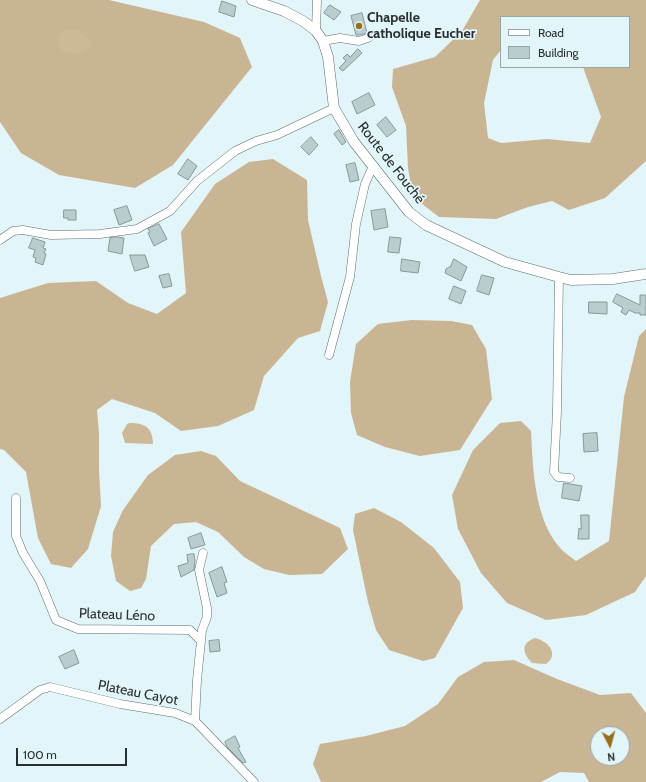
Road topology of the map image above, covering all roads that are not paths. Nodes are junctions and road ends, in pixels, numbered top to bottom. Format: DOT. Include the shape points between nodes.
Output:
graph roads {
  1 [pos="252,0"];
  2 [pos="317,0"];
  3 [pos="316,31"];
  4 [pos="368,38"];
  5 [pos="323,41"];
  6 [pos="334,108"];
  7 [pos="373,166"];
  8 [pos="0,240"];
  9 [pos="646,274"];
  10 [pos="559,277"];
  11 [pos="329,355"];
  12 [pos="570,478"];
  13 [pos="16,498"];
  14 [pos="203,553"];
  15 [pos="201,641"];
  16 [pos="0,719"];
  17 [pos="195,720"];
  18 [pos="254,782"];
  1 -- 3 [label="main road, Route de Fouché" via="284,11"];
  2 -- 3 [label="street"];
  3 -- 5 [label="main road, Route de Fouché"];
  4 -- 5 [label="street" via="359,41 340,38"];
  5 -- 6 [label="main road, Route de Fouché" via="328,57"];
  6 -- 7 [label="main road, Route de Fouché" via="354,142"];
  6 -- 8 [label="street" via="277,135 235,151 197,181 170,211 137,229 100,234 51,235 23,230 13,231"];
  7 -- 10 [label="main road, Route de Fouché" via="409,212 426,225 505,262"];
  7 -- 11 [label="street" via="365,184 356,224 350,277"];
  9 -- 10 [label="main road, Route de Fouché" via="613,279 571,280"];
  10 -- 12 [label="street" via="558,411 554,472 558,477"];
  13 -- 15 [label="street, Plateau Léno" via="16,536 56,620 78,629 190,630"];
  14 -- 15 [label="street" via="199,570 207,617"];
  15 -- 17 [label="street"];
  16 -- 17 [label="street, Plateau Cayot" via="40,690 50,687 120,704 175,713"];
  17 -- 18 [label="street, Plateau Cayot"];
}
